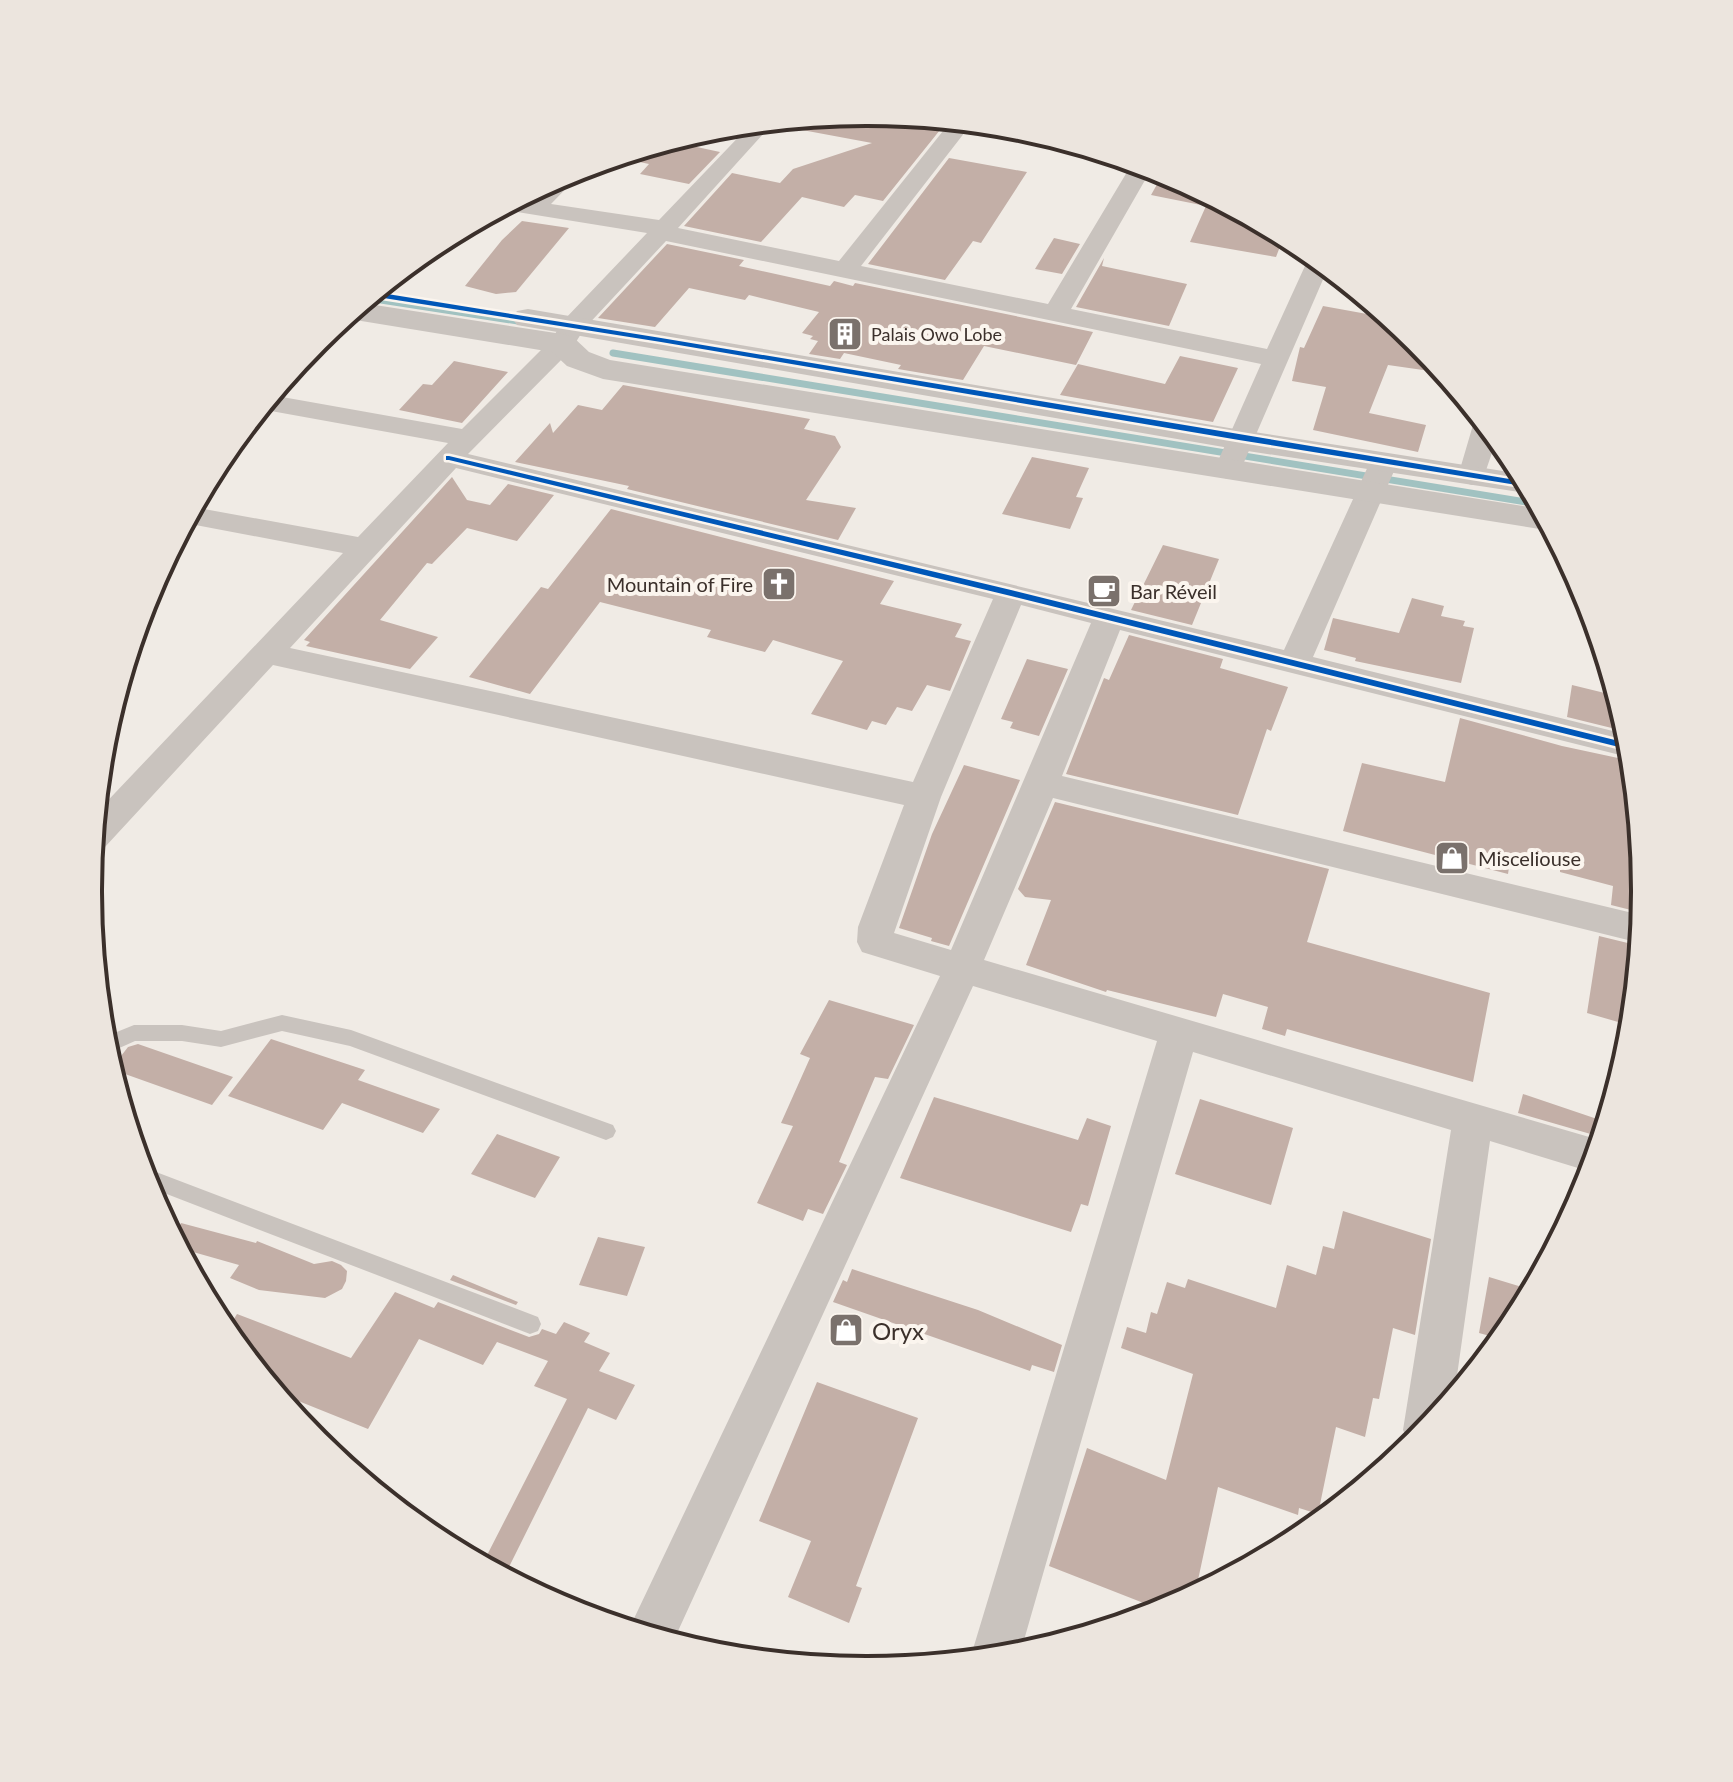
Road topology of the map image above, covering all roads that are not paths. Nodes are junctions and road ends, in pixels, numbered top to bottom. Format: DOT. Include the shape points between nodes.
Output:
graph roads {
  1 [pos="954,132"];
  2 [pos="752,135"];
  3 [pos="1136,176"];
  4 [pos="545,198"];
  5 [pos="524,207"];
  6 [pos="534,209"];
  7 [pos="663,230"];
  8 [pos="845,270"];
  9 [pos="1314,271"];
  10 [pos="385,297"];
  11 [pos="366,312"];
  12 [pos="1055,314"];
  13 [pos="567,334"];
  14 [pos="1276,359"];
  15 [pos="277,405"];
  16 [pos="1483,439"];
  17 [pos="459,448"];
  18 [pos="1234,455"];
  19 [pos="1384,462"];
  20 [pos="1472,476"];
  21 [pos="1512,482"];
  22 [pos="1372,494"];
  23 [pos="200,517"];
  24 [pos="1534,519"];
  25 [pos="365,548"];
  26 [pos="1011,593"];
  27 [pos="1109,618"];
  28 [pos="266,653"];
  29 [pos="1294,664"];
  30 [pos="1616,743"];
  31 [pos="1045,784"];
  32 [pos="924,797"];
  33 [pos="106,821"];
  34 [pos="1630,926"];
  35 [pos="964,968"];
  36 [pos="1179,1032"];
  37 [pos="117,1040"];
  38 [pos="1473,1119"];
  39 [pos="606,1131"];
  40 [pos="1584,1153"];
  41 [pos="159,1182"];
  42 [pos="530,1324"];
  43 [pos="1429,1408"];
  44 [pos="656,1625"];
  45 [pos="998,1644"];
  1 -- 8 [label="street"];
  2 -- 7 [label="street"];
  3 -- 12 [label="street"];
  4 -- 6 [label="street"];
  5 -- 6 [label="street"];
  6 -- 7 [label="street"];
  7 -- 8 [label="street"];
  7 -- 13 [label="street"];
  8 -- 12 [label="street"];
  9 -- 14 [label="street"];
  10 -- 13 [label="street"];
  11 -- 13 [label="street"];
  12 -- 14 [label="street"];
  13 -- 17 [label="street"];
  13 -- 18 [label="street" via="578,359 603,369"];
  14 -- 18 [label="street"];
  15 -- 17 [label="street"];
  16 -- 20 [label="street"];
  17 -- 25 [label="street"];
  17 -- 26 [label="street"];
  18 -- 19 [label="street"];
  18 -- 22 [label="street"];
  19 -- 20 [label="street"];
  19 -- 22 [label="street"];
  20 -- 21 [label="street"];
  22 -- 24 [label="street"];
  22 -- 29 [label="street"];
  23 -- 25 [label="street"];
  25 -- 28 [label="street"];
  26 -- 27 [label="street"];
  26 -- 32 [label="street"];
  27 -- 29 [label="street"];
  27 -- 31 [label="street"];
  28 -- 32 [label="street"];
  28 -- 33 [label="street"];
  29 -- 30 [label="street"];
  31 -- 34 [label="street"];
  31 -- 35 [label="street"];
  32 -- 35 [label="street" via="875,942"];
  35 -- 36 [label="street"];
  35 -- 44 [label="street"];
  36 -- 38 [label="street"];
  36 -- 45 [label="street"];
  37 -- 39 [label="lane" via="134,1033 221,1039 282,1023 351,1038"];
  38 -- 40 [label="street"];
  38 -- 43 [label="street"];
  41 -- 42 [label="lane"];
}
